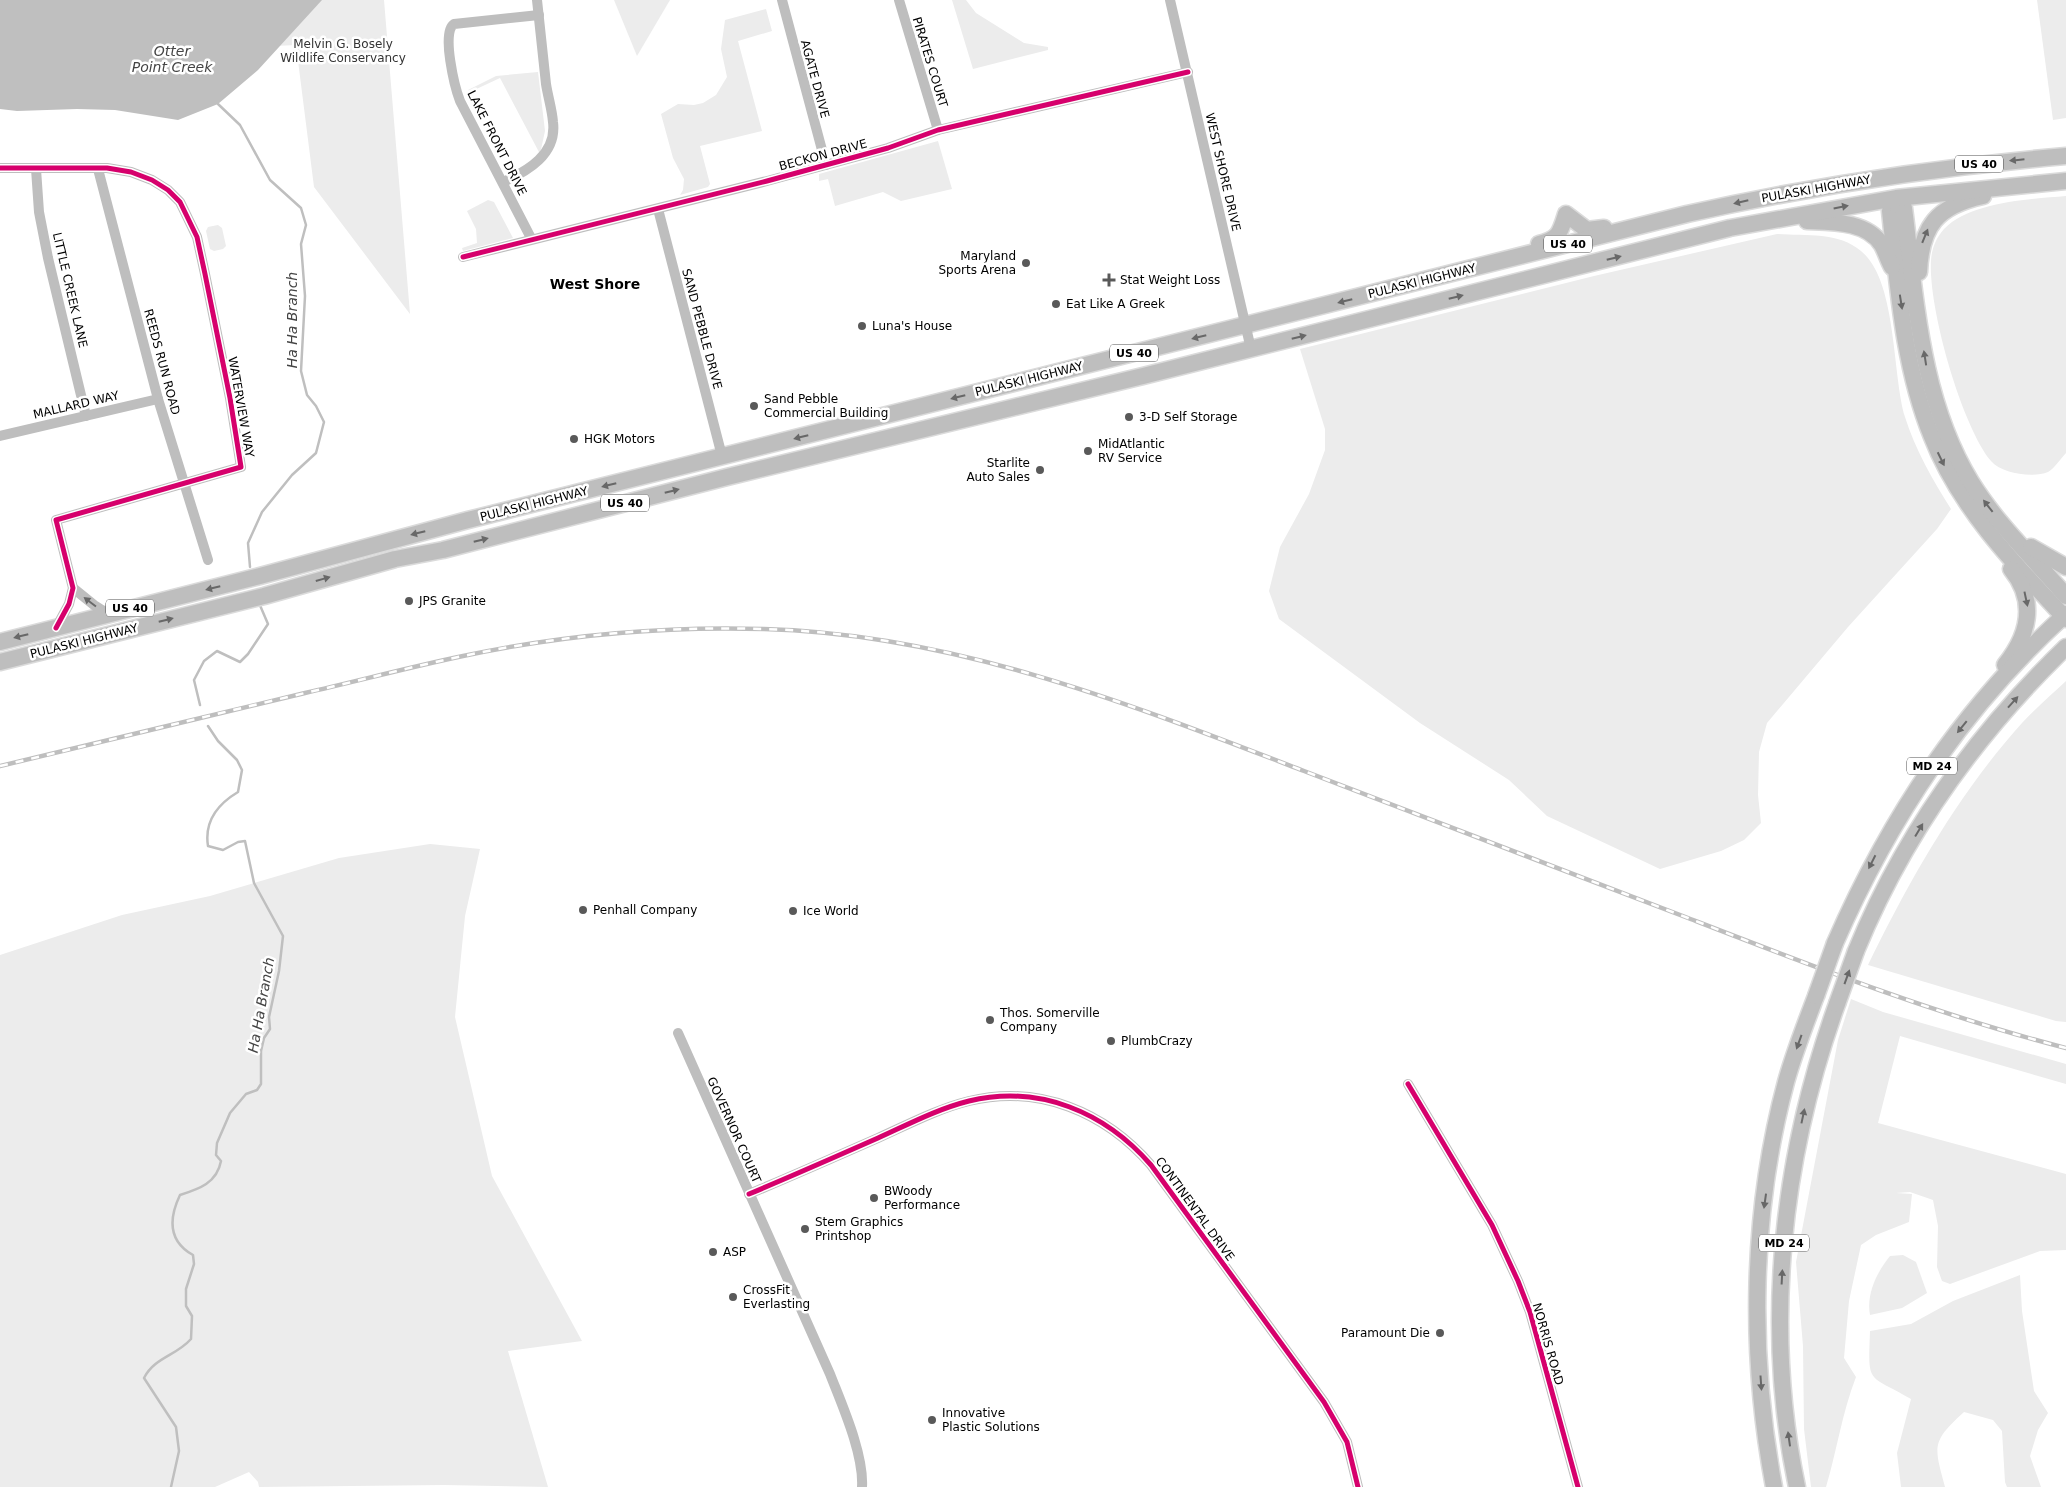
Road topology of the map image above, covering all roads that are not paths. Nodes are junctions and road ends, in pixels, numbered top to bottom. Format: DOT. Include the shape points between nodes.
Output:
graph roads {
  1 [pos="537,0"];
  2 [pos="782,0"];
  3 [pos="898,0"];
  4 [pos="1170,0"];
  5 [pos="539,15"];
  6 [pos="1188,72"];
  7 [pos="938,130"];
  8 [pos="2066,156"];
  9 [pos="826,165"];
  10 [pos="0,168"];
  11 [pos="98,168"];
  12 [pos="36,169"];
  13 [pos="1892,176"];
  14 [pos="2058,181"];
  15 [pos="503,182"];
  16 [pos="1896,201"];
  17 [pos="658,209"];
  18 [pos="1687,214"];
  19 [pos="1780,219"];
  20 [pos="531,238"];
  21 [pos="463,257"];
  22 [pos="1494,262"];
  23 [pos="1897,278"];
  24 [pos="1246,326"];
  25 [pos="1921,337"];
  26 [pos="1252,349"];
  27 [pos="158,399"];
  28 [pos="86,416"];
  29 [pos="0,436"];
  30 [pos="722,456"];
  31 [pos="186,482"];
  32 [pos="1974,513"];
  33 [pos="2009,530"];
  34 [pos="208,560"];
  35 [pos="2066,567"];
  36 [pos="73,588"];
  37 [pos="2066,596"];
  38 [pos="108,614"];
  39 [pos="2065,616"];
  40 [pos="56,628"];
  41 [pos="0,642"];
  42 [pos="2066,648"];
  43 [pos="0,662"];
  44 [pos="1982,702"];
  45 [pos="678,1034"];
  46 [pos="1408,1084"];
  47 [pos="749,1194"];
  48 [pos="862,1487"];
  49 [pos="1358,1487"];
  50 [pos="1578,1487"];
  51 [pos="1774,1487"];
  52 [pos="1797,1487"];
  1 -- 5 [label="street"];
  2 -- 9 [label="street, AGATE DRIVE"];
  3 -- 7 [label="street, PIRATES COURT"];
  4 -- 6 [label="street, WEST SHORE DRIVE"];
  5 -- 15 [label="street" via="546,85 554,124 551,139 540,160"];
  5 -- 15 [label="street, LAKE FRONT DRIVE" via="454,24 448,30 456,91"];
  6 -- 7 [label="street, BECKON DRIVE"];
  6 -- 24 [label="street, WEST SHORE DRIVE"];
  7 -- 9 [label="street, BECKON DRIVE"];
  8 -- 13 [label="highway, PULASKI HIGHWAY / US 40, one-way"];
  9 -- 17 [label="street, BECKON DRIVE"];
  10 -- 12 [label="street"];
  11 -- 12 [label="street"];
  11 -- 27 [label="street, REEDS RUN ROAD"];
  11 -- 31 [label="street, WATERVIEW WAY" via="131,172 168,190 180,202 196,237 241,467"];
  12 -- 28 [label="street, LITTLE CREEK LANE" via="39,212 48,258"];
  13 -- 16 [label="highway"];
  13 -- 18 [label="highway, PULASKI HIGHWAY / US 40, one-way"];
  14 -- 16 [label="highway, PULASKI HIGHWAY / US 40"];
  25 -- 14 [label="highway, one-way" via="1920,253 1931,224 1953,205 1967,200"];
  15 -- 20 [label="street, LAKE FRONT DRIVE"];
  19 -- 16 [label="highway, PULASKI HIGHWAY / US 40, one-way"];
  16 -- 23 [label="highway" via="1890,211"];
  16 -- 25 [label="highway" via="1904,208"];
  17 -- 20 [label="street, BECKON DRIVE"];
  17 -- 30 [label="street, SAND PEBBLE DRIVE"];
  18 -- 22 [label="highway, PULASKI HIGHWAY / US 40"];
  18 -- 22 [label="highway" via="1665,213 1596,230 1587,230 1566,214 1558,236 1552,241 1502,253"];
  19 -- 23 [label="highway" via="1841,222 1865,231 1881,244"];
  26 -- 19 [label="highway, PULASKI HIGHWAY / US 40, one-way" via="1730,228"];
  20 -- 21 [label="street, BECKON DRIVE"];
  22 -- 24 [label="highway, PULASKI HIGHWAY / US 40, one-way"];
  23 -- 32 [label="highway, one-way" via="1919,401 1941,458"];
  24 -- 26 [label="street, WEST SHORE DRIVE"];
  24 -- 30 [label="highway, PULASKI HIGHWAY / US 40, one-way"];
  33 -- 25 [label="highway, one-way" via="1972,484 1948,439 1931,388"];
  43 -- 26 [label="highway, PULASKI HIGHWAY / US 40, one-way" via="264,596 396,559"];
  27 -- 28 [label="street, MALLARD WAY"];
  27 -- 31 [label="street, REEDS RUN ROAD"];
  28 -- 29 [label="street, MALLARD WAY"];
  30 -- 38 [label="highway, PULASKI HIGHWAY / US 40, one-way"];
  31 -- 34 [label="street, REEDS RUN ROAD"];
  31 -- 36 [label="street, WATERVIEW WAY" via="56,520"];
  32 -- 39 [label="highway"];
  32 -- 44 [label="highway, one-way" via="2023,589 2028,615 2020,643"];
  33 -- 35 [label="highway" via="2041,554"];
  33 -- 37 [label="highway"];
  38 -- 36 [label="street, one-way"];
  36 -- 40 [label="street" via="69,604"];
  38 -- 40 [label="highway, PULASKI HIGHWAY / US 40"];
  39 -- 44 [label="highway, MD 24"];
  40 -- 41 [label="highway, PULASKI HIGHWAY / US 40, one-way"];
  52 -- 42 [label="highway, MD 24, one-way, bridge" via="1781,1351 1783,1252 1790,1185 1812,1076 1856,951 1894,870 1934,804 1986,734"];
  44 -- 51 [label="highway, MD 24, one-way, bridge" via="1928,772 1868,872 1835,943 1786,1084 1775,1132 1761,1237 1758,1290 1762,1409"];
  45 -- 47 [label="street, GOVERNOR COURT"];
  46 -- 50 [label="street, NORRIS ROAD" via="1492,1224 1518,1281 1530,1312"];
  47 -- 48 [label="street, GOVERNOR COURT" via="847,1418"];
  47 -- 49 [label="street, CONTINENTAL DRIVE" via="948,1107 969,1101 1024,1096 1056,1102 1086,1113 1121,1135 1151,1165 1284,1346 1332,1414 1347,1442"];
}
